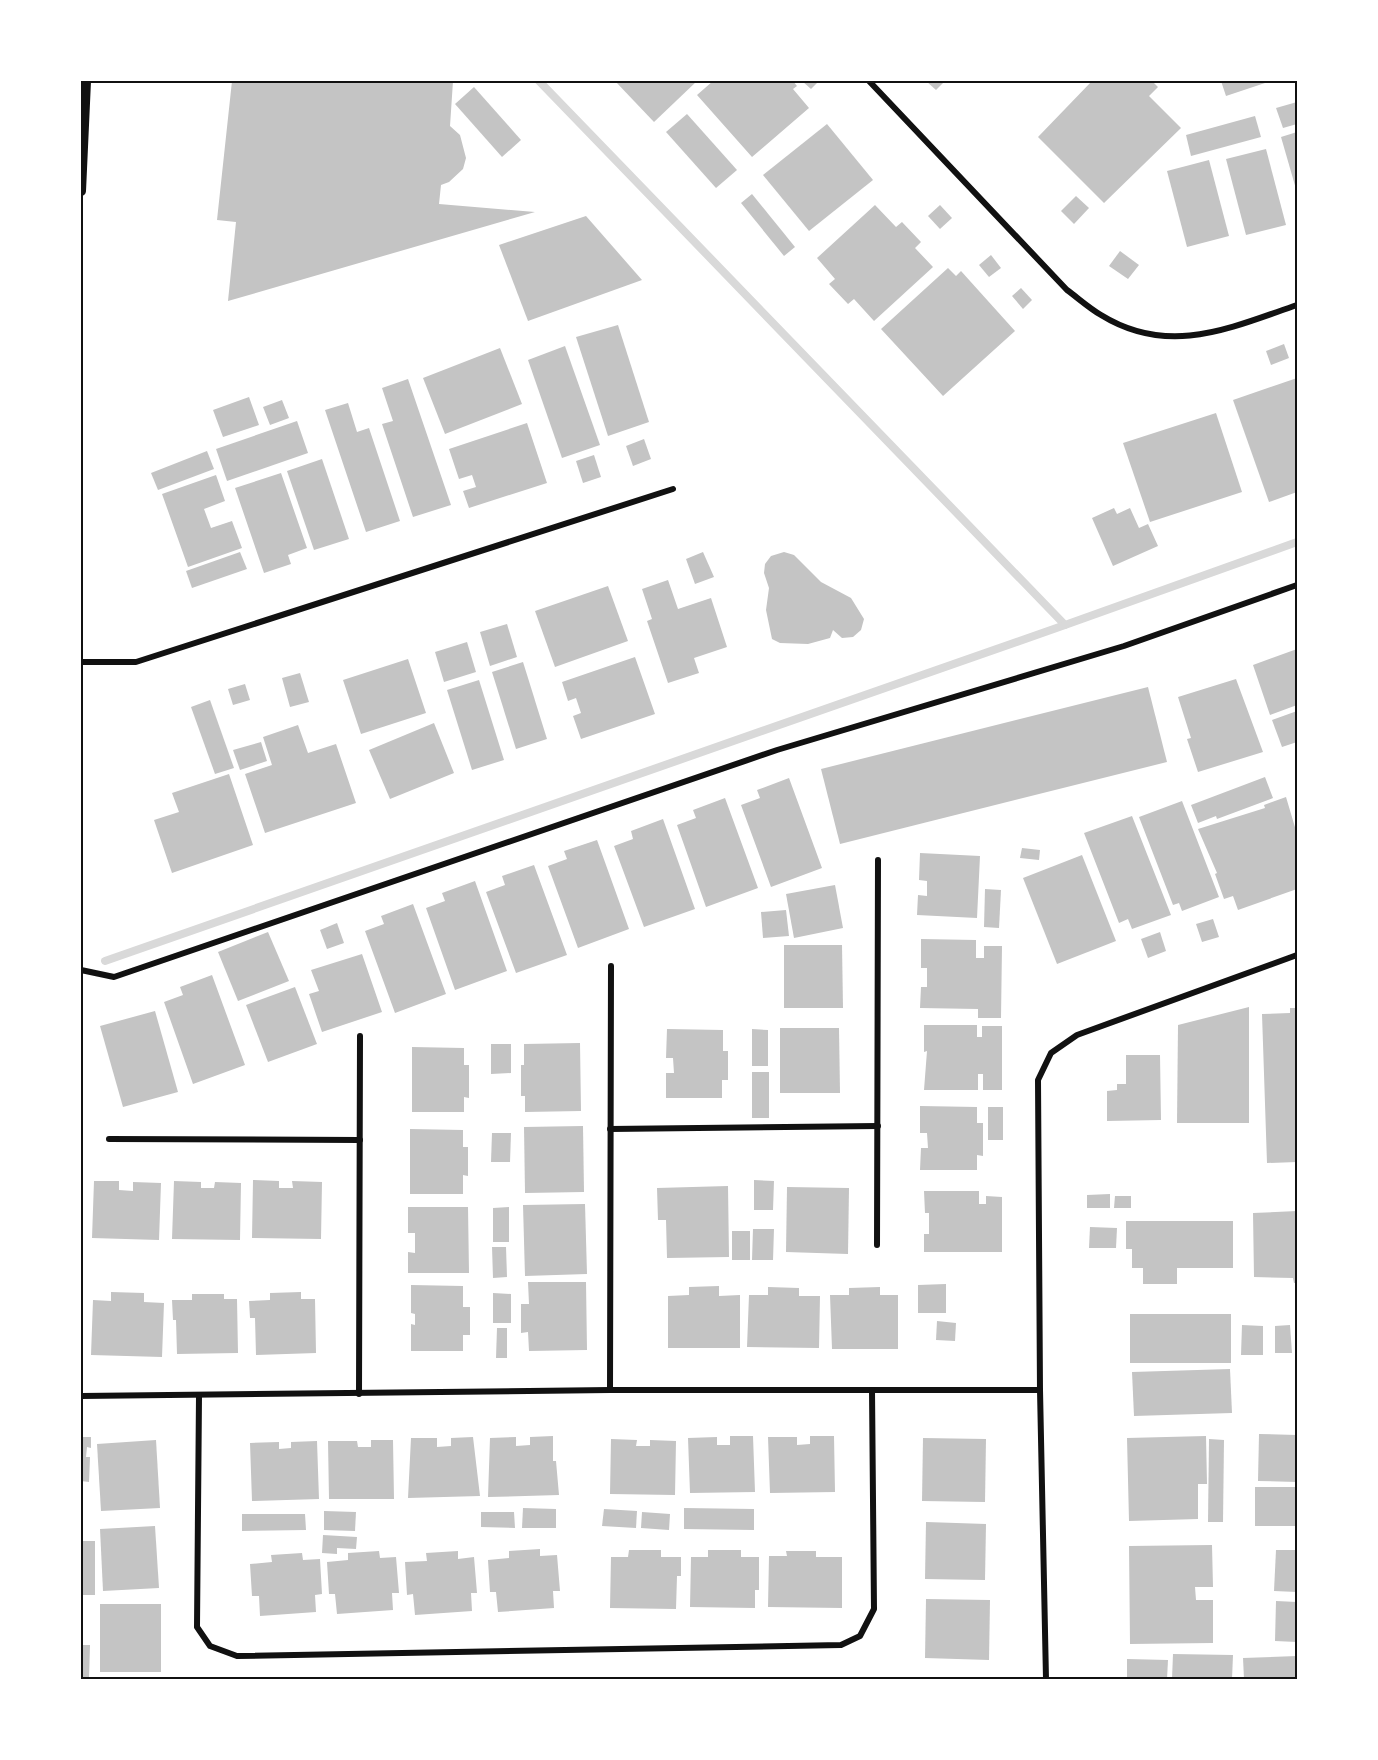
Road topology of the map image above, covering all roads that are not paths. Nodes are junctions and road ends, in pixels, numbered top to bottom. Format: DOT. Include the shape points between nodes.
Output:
graph roads {
  1 [pos="86,81"];
  2 [pos="869,81"];
  3 [pos="81,191"];
  4 [pos="1297,305"];
  5 [pos="673,489"];
  6 [pos="1297,585"];
  7 [pos="81,662"];
  8 [pos="878,860"];
  9 [pos="1297,955"];
  10 [pos="611,966"];
  11 [pos="81,970"];
  12 [pos="360,1036"];
  13 [pos="878,1126"];
  14 [pos="610,1129"];
  15 [pos="109,1139"];
  16 [pos="360,1140"];
  17 [pos="877,1245"];
  18 [pos="1040,1389"];
  19 [pos="610,1390"];
  20 [pos="872,1390"];
  21 [pos="359,1394"];
  22 [pos="81,1396"];
  23 [pos="200,1396"];
  24 [pos="1046,1679"];
  1 -- 3 [label="street"];
  2 -- 4 [label="street" via="1067,290 1102,316 1138,331 1171,337 1210,335"];
  5 -- 7 [label="street" via="136,662"];
  6 -- 11 [label="street" via="1124,646 777,750 114,977"];
  8 -- 13 [label="street"];
  9 -- 18 [label="street" via="1115,1019 1077,1035 1051,1053 1038,1080"];
  10 -- 14 [label="street"];
  12 -- 16 [label="street"];
  13 -- 14 [label="street"];
  13 -- 17 [label="street"];
  14 -- 19 [label="street"];
  15 -- 16 [label="street"];
  16 -- 21 [label="street"];
  18 -- 20 [label="street"];
  18 -- 24 [label="street"];
  19 -- 20 [label="street"];
  19 -- 21 [label="street"];
  20 -- 23 [label="street" via="874,1609 860,1636 841,1645 237,1656 210,1647 197,1627"];
  21 -- 23 [label="street"];
  22 -- 23 [label="street"];
}
